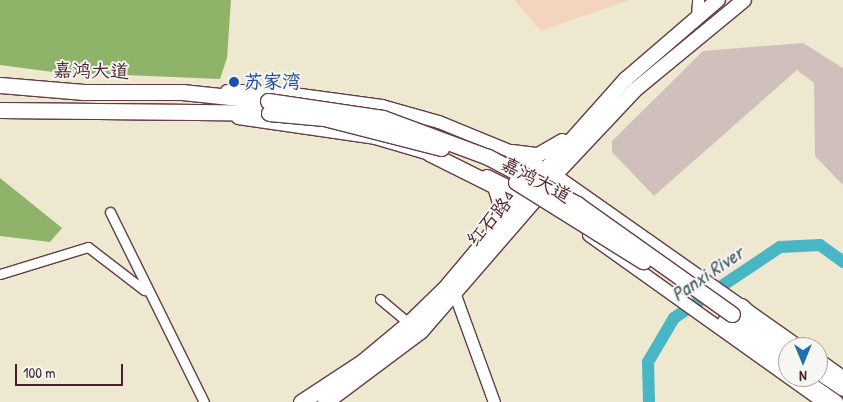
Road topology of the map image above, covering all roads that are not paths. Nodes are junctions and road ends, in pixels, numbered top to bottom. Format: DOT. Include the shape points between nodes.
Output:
graph roads {
  1 [pos="698,0"];
  2 [pos="718,0"];
  3 [pos="744,0"];
  4 [pos="697,16"];
  5 [pos="0,85"];
  6 [pos="182,92"];
  7 [pos="609,98"];
  8 [pos="269,107"];
  9 [pos="0,110"];
  10 [pos="180,111"];
  11 [pos="494,144"];
  12 [pos="512,152"];
  13 [pos="428,153"];
  14 [pos="550,172"];
  15 [pos="481,174"];
  16 [pos="529,197"];
  17 [pos="110,212"];
  18 [pos="491,234"];
  19 [pos="0,274"];
  20 [pos="146,291"];
  21 [pos="455,295"];
  22 [pos="380,300"];
  23 [pos="729,317"];
  24 [pos="409,323"];
  25 [pos="778,338"];
  26 [pos="778,344"];
  27 [pos="778,362"];
  28 [pos="828,367"];
  29 [pos="828,378"];
  30 [pos="843,378"];
  31 [pos="813,387"];
  32 [pos="843,388"];
  33 [pos="204,402"];
  34 [pos="301,402"];
  35 [pos="325,402"];
  36 [pos="494,402"];
  37 [pos="823,402"];
  38 [pos="835,402"];
  1 -- 4 [label="street"];
  2 -- 4 [label="main road, 红石路"];
  3 -- 14 [label="main road, 红石路" via="635,90"];
  4 -- 7 [label="main road, 红石路"];
  5 -- 6 [label="highway, 嘉鸿大道" via="84,92"];
  6 -- 8 [label="highway, 嘉鸿大道"];
  6 -- 11 [label="main road, 嘉鸿大道" via="271,91 329,96 440,122"];
  7 -- 12 [label="main road" via="551,150 531,155"];
  7 -- 14 [label="main road, 红石路"];
  8 -- 10 [label="highway, 嘉鸿大道"];
  8 -- 23 [label="highway, 嘉鸿大道, bridge" via="382,118 488,157 577,204"];
  9 -- 10 [label="highway, 嘉鸿大道"];
  10 -- 13 [label="main road, 嘉鸿大道" via="322,128"];
  11 -- 12 [label="main road, 嘉鸿大道"];
  11 -- 15 [label="main road" via="503,155 501,167 493,174"];
  12 -- 14 [label="main road, 嘉鸿大道"];
  13 -- 15 [label="main road, 嘉鸿大道"];
  13 -- 18 [label="highway" via="495,186 502,209"];
  14 -- 16 [label="highway, 红石路"];
  14 -- 23 [label="main road, 嘉鸿大道" via="675,257"];
  15 -- 16 [label="main road, 嘉鸿大道"];
  16 -- 18 [label="highway, 红石路"];
  16 -- 21 [label="highway, 红石路"];
  16 -- 23 [label="main road, 嘉鸿大道" via="655,283"];
  17 -- 20 [label="street"];
  18 -- 24 [label="highway, 红石路"];
  19 -- 20 [label="street" via="88,247"];
  20 -- 33 [label="street"];
  21 -- 35 [label="highway, 红石路" via="384,360"];
  21 -- 36 [label="street"];
  22 -- 24 [label="street"];
  23 -- 25 [label="main road, 嘉鸿大道"];
  23 -- 26 [label="highway, 嘉鸿大道"];
  23 -- 27 [label="highway, 嘉鸿大道"];
  23 -- 37 [label="main road, 嘉鸿大道"];
  24 -- 34 [label="highway, 红石路" via="362,362"];
  28 -- 30 [label="main road"];
  29 -- 32 [label="highway"];
  31 -- 38 [label="highway"];
}
